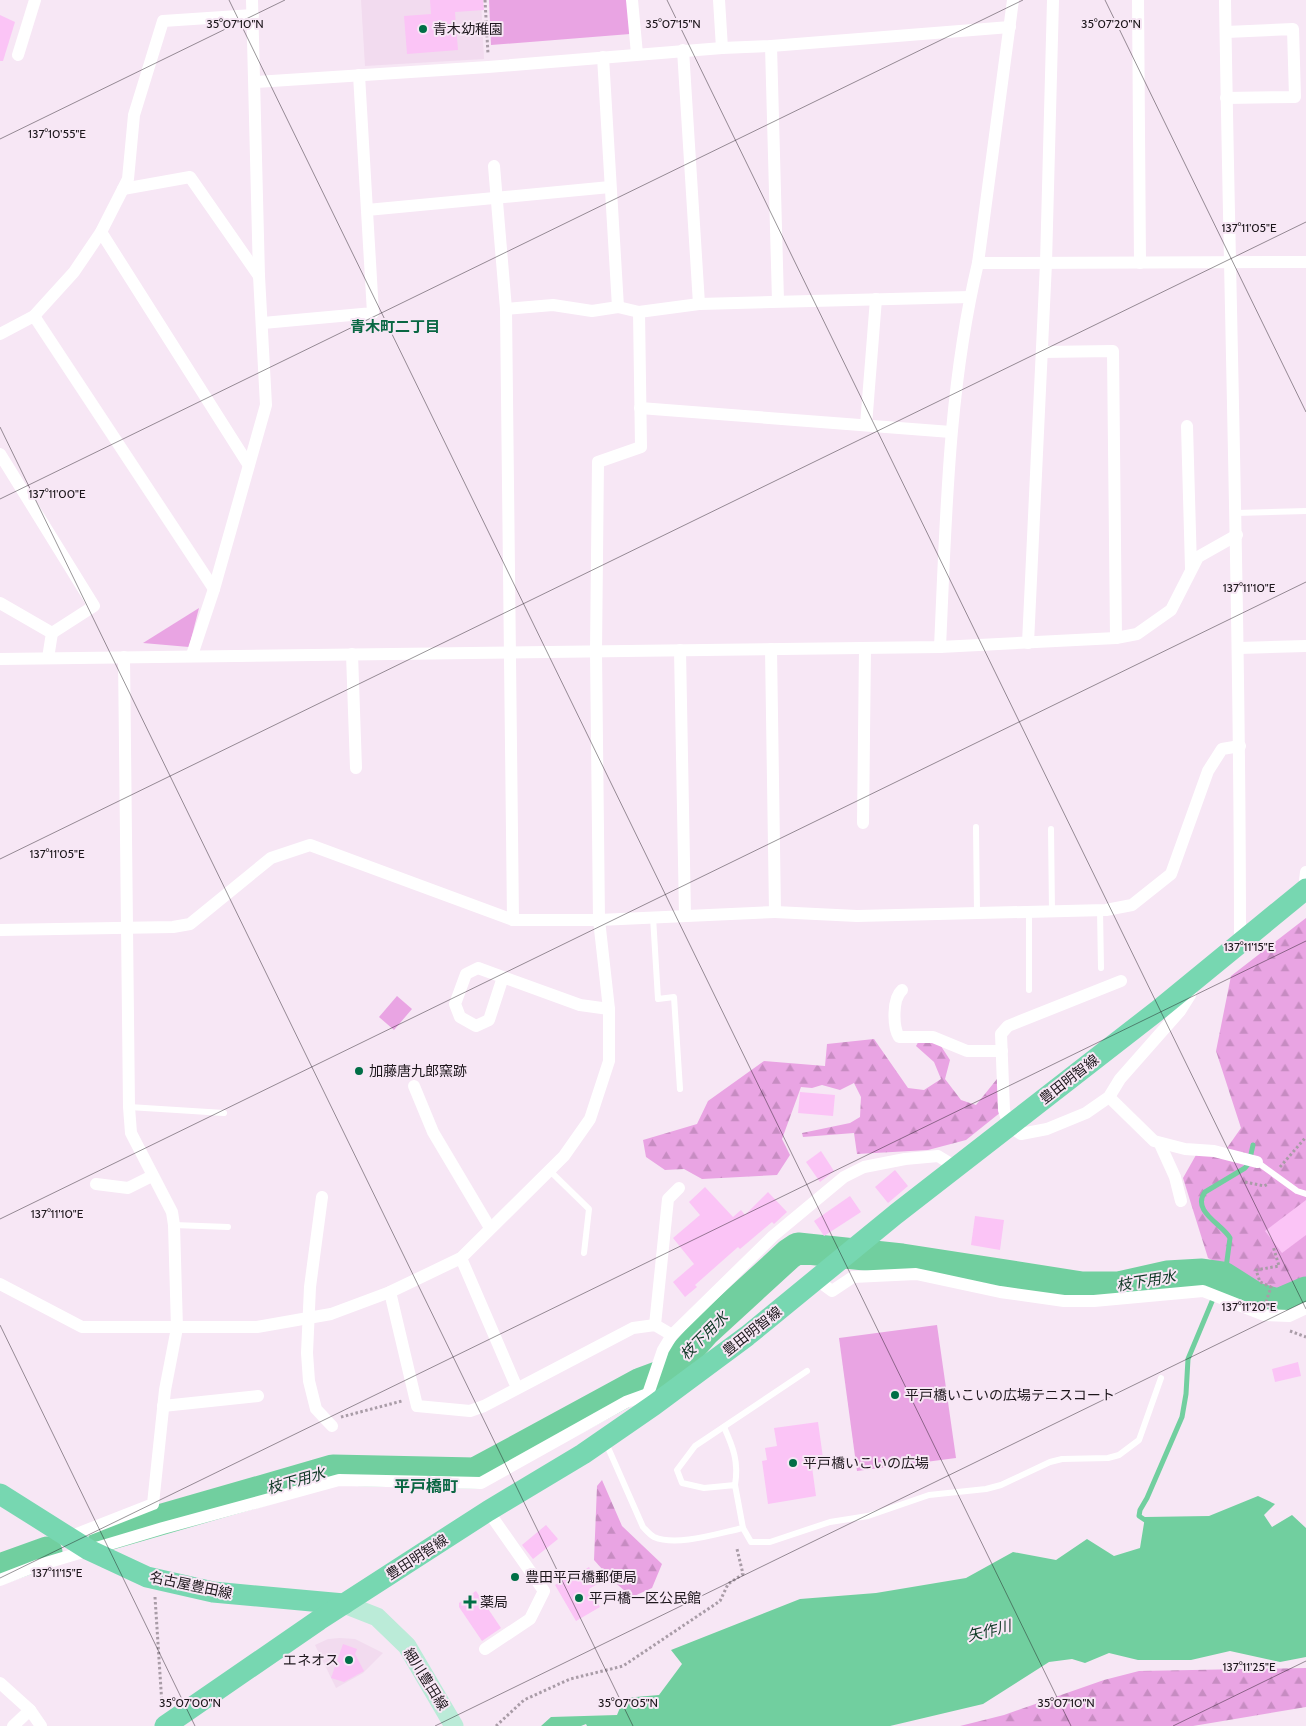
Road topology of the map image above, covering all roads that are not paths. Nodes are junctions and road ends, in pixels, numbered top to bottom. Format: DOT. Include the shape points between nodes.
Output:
graph roads {
  1 [pos="35,0"];
  2 [pos="252,0"];
  3 [pos="632,0"];
  4 [pos="719,0"];
  5 [pos="1013,0"];
  6 [pos="1053,0"];
  7 [pos="1138,0"];
  8 [pos="1225,0"];
  9 [pos="252,15"];
  10 [pos="1010,27"];
  11 [pos="1226,32"];
  12 [pos="771,46"];
  13 [pos="722,48"];
  14 [pos="683,50"];
  15 [pos="636,54"];
  16 [pos="18,55"];
  17 [pos="603,58"];
  18 [pos="359,76"];
  19 [pos="256,82"];
  20 [pos="1226,98"];
  21 [pos="494,166"];
  22 [pos="610,187"];
  23 [pos="123,188"];
  24 [pos="495,199"];
  25 [pos="366,210"];
  26 [pos="101,232"];
  27 [pos="1306,262"];
  28 [pos="1046,263"];
  29 [pos="1140,263"];
  30 [pos="1229,263"];
  31 [pos="978,264"];
  32 [pos="259,276"];
  33 [pos="970,297"];
  34 [pos="876,299"];
  35 [pos="778,301"];
  36 [pos="699,304"];
  37 [pos="618,307"];
  38 [pos="506,309"];
  39 [pos="638,312"];
  40 [pos="34,316"];
  41 [pos="263,323"];
  42 [pos="0,334"];
  43 [pos="1042,352"];
  44 [pos="640,408"];
  45 [pos="866,425"];
  46 [pos="1187,426"];
  47 [pos="951,432"];
  48 [pos="0,454"];
  49 [pos="248,464"];
  50 [pos="1306,511"];
  51 [pos="1236,513"];
  52 [pos="1237,535"];
  53 [pos="1191,568"];
  54 [pos="214,589"];
  55 [pos="0,603"];
  56 [pos="52,633"];
  57 [pos="1116,638"];
  58 [pos="1028,643"];
  59 [pos="1306,646"];
  60 [pos="940,647"];
  61 [pos="865,648"];
  62 [pos="1238,648"];
  63 [pos="771,649"];
  64 [pos="680,650"];
  65 [pos="596,652"];
  66 [pos="512,653"];
  67 [pos="352,654"];
  68 [pos="192,655"];
  69 [pos="124,657"];
  70 [pos="48,658"];
  71 [pos="0,659"];
  72 [pos="1240,746"];
  73 [pos="356,768"];
  74 [pos="863,823"];
  75 [pos="976,827"];
  76 [pos="1051,829"];
  77 [pos="1305,884"];
  78 [pos="1100,910"];
  79 [pos="774,912"];
  80 [pos="1029,912"];
  81 [pos="1052,912"];
  82 [pos="977,913"];
  83 [pos="685,915"];
  84 [pos="653,917"];
  85 [pos="513,920"];
  86 [pos="599,920"];
  87 [pos="126,928"];
  88 [pos="0,930"];
  89 [pos="1240,942"];
  90 [pos="1101,968"];
  91 [pos="503,977"];
  92 [pos="1121,981"];
  93 [pos="1193,981"];
  94 [pos="902,990"];
  95 [pos="1029,990"];
  96 [pos="609,1009"];
  97 [pos="1002,1051"];
  98 [pos="414,1086"];
  99 [pos="680,1089"];
  100 [pos="1109,1097"];
  101 [pos="129,1106"];
  102 [pos="224,1112"];
  103 [pos="1009,1126"];
  104 [pos="1160,1144"];
  105 [pos="1251,1160"];
  106 [pos="956,1167"];
  107 [pos="549,1170"];
  108 [pos="152,1176"];
  109 [pos="96,1184"];
  110 [pos="679,1188"];
  111 [pos="1306,1194"];
  112 [pos="322,1197"];
  113 [pos="1181,1200"];
  114 [pos="174,1225"];
  115 [pos="228,1227"];
  116 [pos="490,1228"];
  117 [pos="584,1253"];
  118 [pos="461,1258"];
  119 [pos="820,1277"];
  120 [pos="0,1284"];
  121 [pos="390,1292"];
  122 [pos="1306,1308"];
  123 [pos="307,1319"];
  124 [pos="655,1325"];
  125 [pos="177,1328"];
  126 [pos="672,1335"];
  127 [pos="807,1372"];
  128 [pos="1161,1378"];
  129 [pos="517,1388"];
  130 [pos="258,1396"];
  131 [pos="651,1396"];
  132 [pos="163,1406"];
  133 [pos="331,1424"];
  134 [pos="724,1426"];
  135 [pos="604,1440"];
  136 [pos="735,1485"];
  137 [pos="0,1494"];
  138 [pos="488,1511"];
  139 [pos="743,1528"];
  140 [pos="69,1537"];
  141 [pos="89,1550"];
  142 [pos="0,1580"];
  143 [pos="344,1604"];
  144 [pos="485,1649"];
  145 [pos="0,1683"];
  146 [pos="30,1710"];
  147 [pos="167,1724"];
  148 [pos="13,1726"];
  149 [pos="41,1726"];
  150 [pos="454,1726"];
  1 -- 16 [label="street"];
  2 -- 9 [label="street"];
  3 -- 15 [label="street"];
  4 -- 13 [label="street"];
  5 -- 10 [label="street"];
  6 -- 28 [label="street"];
  7 -- 29 [label="street"];
  8 -- 11 [label="street"];
  9 -- 19 [label="street"];
  9 -- 23 [label="street" via="163,20 134,115 128,180"];
  10 -- 12 [label="street"];
  10 -- 31 [label="street"];
  11 -- 20 [label="street"];
  11 -- 20 [label="street" via="1293,29 1294,96"];
  12 -- 13 [label="street"];
  12 -- 35 [label="street"];
  13 -- 14 [label="street"];
  14 -- 15 [label="street"];
  14 -- 36 [label="street"];
  15 -- 17 [label="street"];
  17 -- 18 [label="street"];
  17 -- 22 [label="street"];
  18 -- 19 [label="street"];
  18 -- 25 [label="street"];
  19 -- 32 [label="street"];
  20 -- 30 [label="street"];
  21 -- 24 [label="street"];
  22 -- 24 [label="street"];
  22 -- 37 [label="street"];
  23 -- 26 [label="street"];
  23 -- 32 [label="street" via="190,177"];
  24 -- 25 [label="street"];
  24 -- 38 [label="street"];
  25 -- 41 [label="street" via="373,313"];
  26 -- 40 [label="street" via="74,272"];
  26 -- 49 [label="street"];
  27 -- 30 [label="street"];
  28 -- 29 [label="street"];
  28 -- 31 [label="street"];
  28 -- 43 [label="street"];
  29 -- 30 [label="street"];
  30 -- 51 [label="street"];
  31 -- 33 [label="street"];
  32 -- 41 [label="street"];
  33 -- 34 [label="street"];
  33 -- 47 [label="street"];
  34 -- 35 [label="street"];
  34 -- 45 [label="street"];
  35 -- 36 [label="street"];
  36 -- 39 [label="street"];
  37 -- 38 [label="street" via="592,311 553,305"];
  37 -- 39 [label="street"];
  38 -- 66 [label="street"];
  39 -- 44 [label="street"];
  40 -- 42 [label="street"];
  40 -- 54 [label="street"];
  41 -- 49 [label="street" via="266,405"];
  43 -- 57 [label="street" via="1113,352"];
  43 -- 58 [label="street"];
  44 -- 45 [label="street"];
  44 -- 65 [label="street" via="641,447 598,462"];
  45 -- 47 [label="street"];
  46 -- 53 [label="street"];
  47 -- 60 [label="street"];
  48 -- 56 [label="street" via="94,606"];
  49 -- 54 [label="street"];
  50 -- 51 [label="lane"];
  51 -- 52 [label="street"];
  52 -- 53 [label="street" via="1198,557"];
  52 -- 62 [label="street"];
  53 -- 57 [label="street" via="1170,610 1137,634"];
  54 -- 68 [label="street"];
  55 -- 56 [label="street"];
  56 -- 70 [label="street"];
  57 -- 58 [label="street"];
  58 -- 60 [label="street"];
  59 -- 62 [label="street"];
  60 -- 61 [label="street"];
  61 -- 63 [label="street"];
  61 -- 74 [label="street"];
  62 -- 72 [label="street"];
  63 -- 64 [label="street"];
  63 -- 79 [label="street"];
  64 -- 65 [label="street"];
  64 -- 83 [label="street"];
  65 -- 66 [label="street"];
  65 -- 86 [label="street"];
  66 -- 67 [label="street"];
  66 -- 85 [label="street"];
  67 -- 68 [label="street"];
  67 -- 73 [label="street"];
  68 -- 69 [label="street"];
  69 -- 70 [label="street"];
  69 -- 87 [label="street"];
  70 -- 71 [label="street"];
  72 -- 78 [label="street" via="1222,749 1208,771 1171,874 1132,905"];
  72 -- 89 [label="street"];
  75 -- 82 [label="lane"];
  76 -- 81 [label="lane"];
  77 -- 89 [label="main road, 豊田明智線"];
  78 -- 81 [label="street"];
  78 -- 90 [label="lane"];
  79 -- 82 [label="street" via="857,916"];
  79 -- 83 [label="street"];
  80 -- 81 [label="street"];
  80 -- 82 [label="street"];
  80 -- 95 [label="lane"];
  83 -- 84 [label="street"];
  84 -- 86 [label="street"];
  84 -- 99 [label="lane" via="658,998 674,997"];
  85 -- 86 [label="street"];
  85 -- 87 [label="street" via="310,845 271,858 190,924"];
  86 -- 96 [label="street"];
  87 -- 88 [label="street"];
  87 -- 101 [label="street"];
  89 -- 93 [label="main road, 豊田明智線"];
  91 -- 91 [label="street" via="478,968 466,974 455,1004 460,1017 476,1026 489,1020"];
  91 -- 96 [label="street" via="580,1005"];
  92 -- 97 [label="street" via="1008,1026 1001,1034"];
  93 -- 100 [label="street" via="1190,995 1180,1011"];
  93 -- 103 [label="main road, 豊田明智線"];
  94 -- 97 [label="street" via="896,1002 895,1030 899,1037 933,1037 967,1051"];
  96 -- 107 [label="street" via="610,1061 590,1119 564,1156"];
  97 -- 103 [label="street" via="1004,1110"];
  98 -- 116 [label="street" via="434,1132"];
  100 -- 103 [label="street" via="1086,1113 1048,1129 1021,1134"];
  100 -- 104 [label="street"];
  101 -- 102 [label="lane"];
  101 -- 108 [label="street" via="131,1133"];
  103 -- 106 [label="main road, 豊田明智線"];
  104 -- 105 [label="street"];
  104 -- 113 [label="street"];
  105 -- 111 [label="lane"];
  106 -- 119 [label="main road, 豊田明智線"];
  106 -- 126 [label="street" via="938,1156 905,1159 864,1167 844,1178 773,1236"];
  107 -- 116 [label="street"];
  107 -- 117 [label="lane" via="589,1209"];
  108 -- 109 [label="street" via="128,1188"];
  108 -- 114 [label="street" via="172,1212"];
  110 -- 124 [label="street" via="668,1199"];
  112 -- 123 [label="street"];
  114 -- 115 [label="lane"];
  114 -- 125 [label="street"];
  116 -- 118 [label="street"];
  118 -- 121 [label="street"];
  118 -- 129 [label="street"];
  119 -- 122 [label="street" via="832,1291 853,1277 916,1274 1000,1292 1064,1301 1210,1292 1264,1315 1289,1316"];
  119 -- 131 [label="main road, 豊田明智線"];
  120 -- 125 [label="street" via="82,1327"];
  121 -- 123 [label="street" via="331,1314"];
  121 -- 129 [label="street" via="417,1406 470,1411"];
  123 -- 125 [label="street" via="257,1327"];
  123 -- 133 [label="street" via="309,1381 316,1409"];
  124 -- 126 [label="street"];
  124 -- 129 [label="street" via="619,1334"];
  125 -- 132 [label="street"];
  126 -- 131 [label="street" via="663,1350"];
  127 -- 134 [label="lane"];
  128 -- 139 [label="lane" via="1139,1440 1108,1458 1062,1459 986,1489 928,1495 868,1516 830,1522 770,1542 751,1542"];
  130 -- 132 [label="street"];
  131 -- 135 [label="main road, 豊田明智線"];
  131 -- 141 [label="street" via="626,1402 481,1483 339,1480"];
  132 -- 140 [label="street" via="153,1504"];
  134 -- 136 [label="lane" via="735,1452 738,1469"];
  134 -- 136 [label="lane" via="695,1446 677,1470 682,1483 704,1488"];
  135 -- 138 [label="main road, 豊田明智線"];
  135 -- 139 [label="lane" via="642,1527 653,1536 681,1540"];
  136 -- 139 [label="lane"];
  137 -- 140 [label="main road, 名古屋豊田線"];
  138 -- 143 [label="main road, 豊田明智線"];
  138 -- 144 [label="street" via="544,1590 530,1620"];
  140 -- 141 [label="main road, 名古屋豊田線"];
  141 -- 142 [label="street"];
  141 -- 143 [label="main road, 名古屋豊田線" via="156,1579 212,1592"];
  143 -- 147 [label="main road, 豊田明智線"];
  143 -- 150 [label="main road, 細川豊田線" via="377,1617 406,1646"];
  145 -- 146 [label="street"];
  146 -- 148 [label="street"];
  146 -- 149 [label="street"];
}
